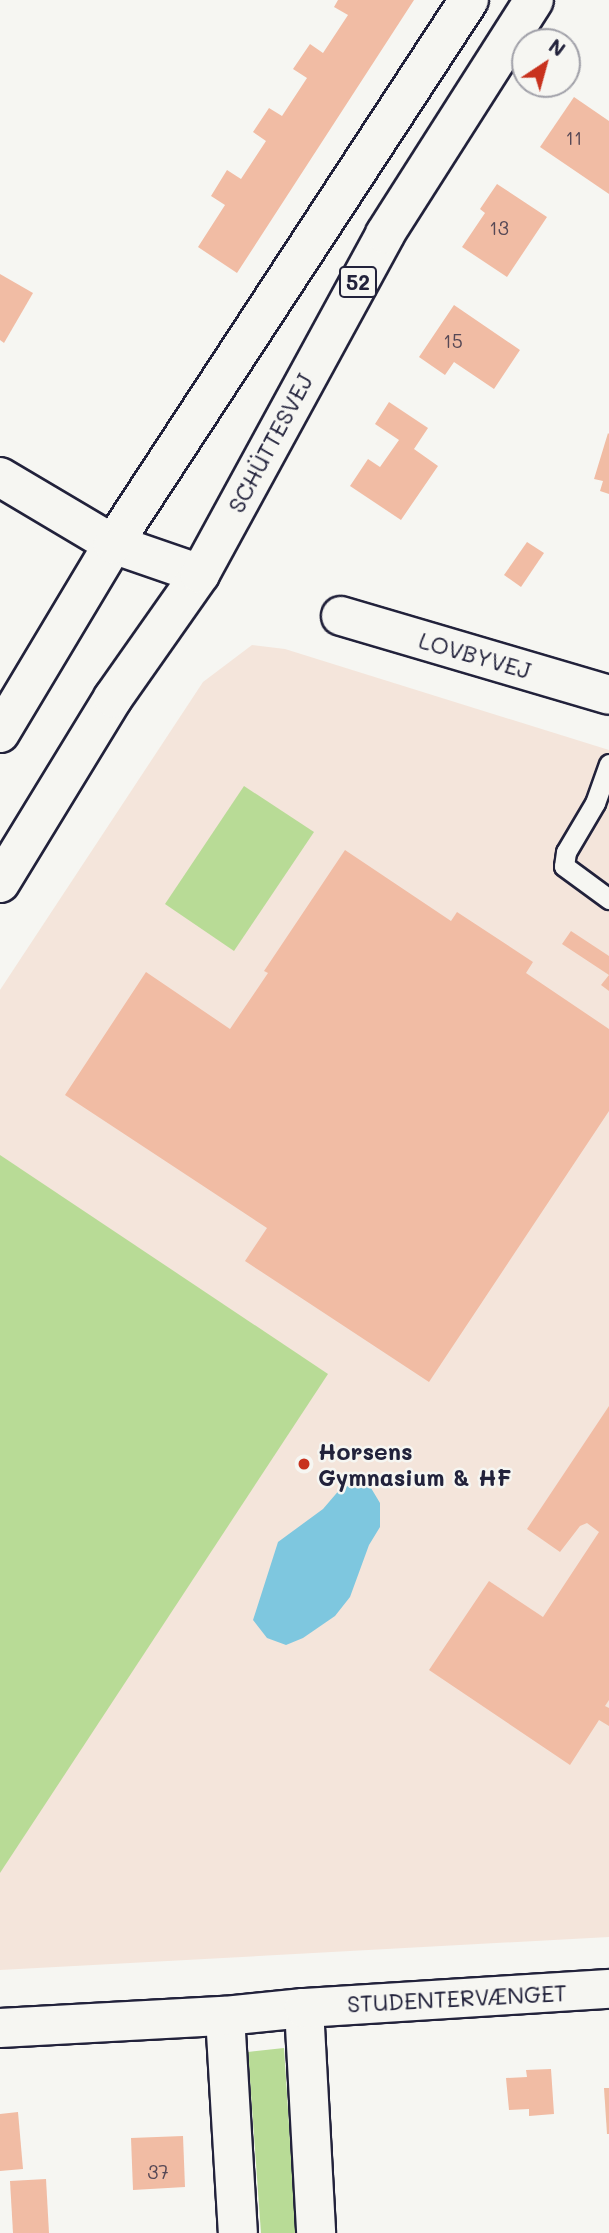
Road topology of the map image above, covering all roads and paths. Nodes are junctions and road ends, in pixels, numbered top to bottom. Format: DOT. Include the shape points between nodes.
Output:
graph roads {
  1 [pos="469,0"];
  2 [pos="534,0"];
  3 [pos="0,477"];
  4 [pos="113,544"];
  5 [pos="200,574"];
  6 [pos="341,616"];
  7 [pos="609,695"];
  8 [pos="0,733"];
  9 [pos="609,764"];
  10 [pos="0,883"];
  11 [pos="609,899"];
  12 [pos="609,1989"];
  13 [pos="304,2008"];
  14 [pos="225,2016"];
  15 [pos="0,2028"];
  16 [pos="238,2233"];
  17 [pos="316,2233"];
  1 -- 4 [label="main road"];
  2 -- 5 [label="main road, SCHÜTTESVEJ / 52" via="384,234"];
  3 -- 4 [label="main road"];
  4 -- 5 [label="main road"];
  4 -- 8 [label="main road"];
  5 -- 10 [label="main road, SCHÜTTESVEJ / 52" via="113,698"];
  6 -- 7 [label="main road, LOVBYVEJ"];
  9 -- 11 [label="lane" via="595,803 566,852 564,866"];
  12 -- 13 [label="main road, STUDENTERVÆNGET"];
  13 -- 14 [label="main road, STUDENTERVÆNGET"];
  13 -- 17 [label="main road"];
  14 -- 15 [label="main road, STUDENTERVÆNGET"];
  14 -- 16 [label="main road"];
}
